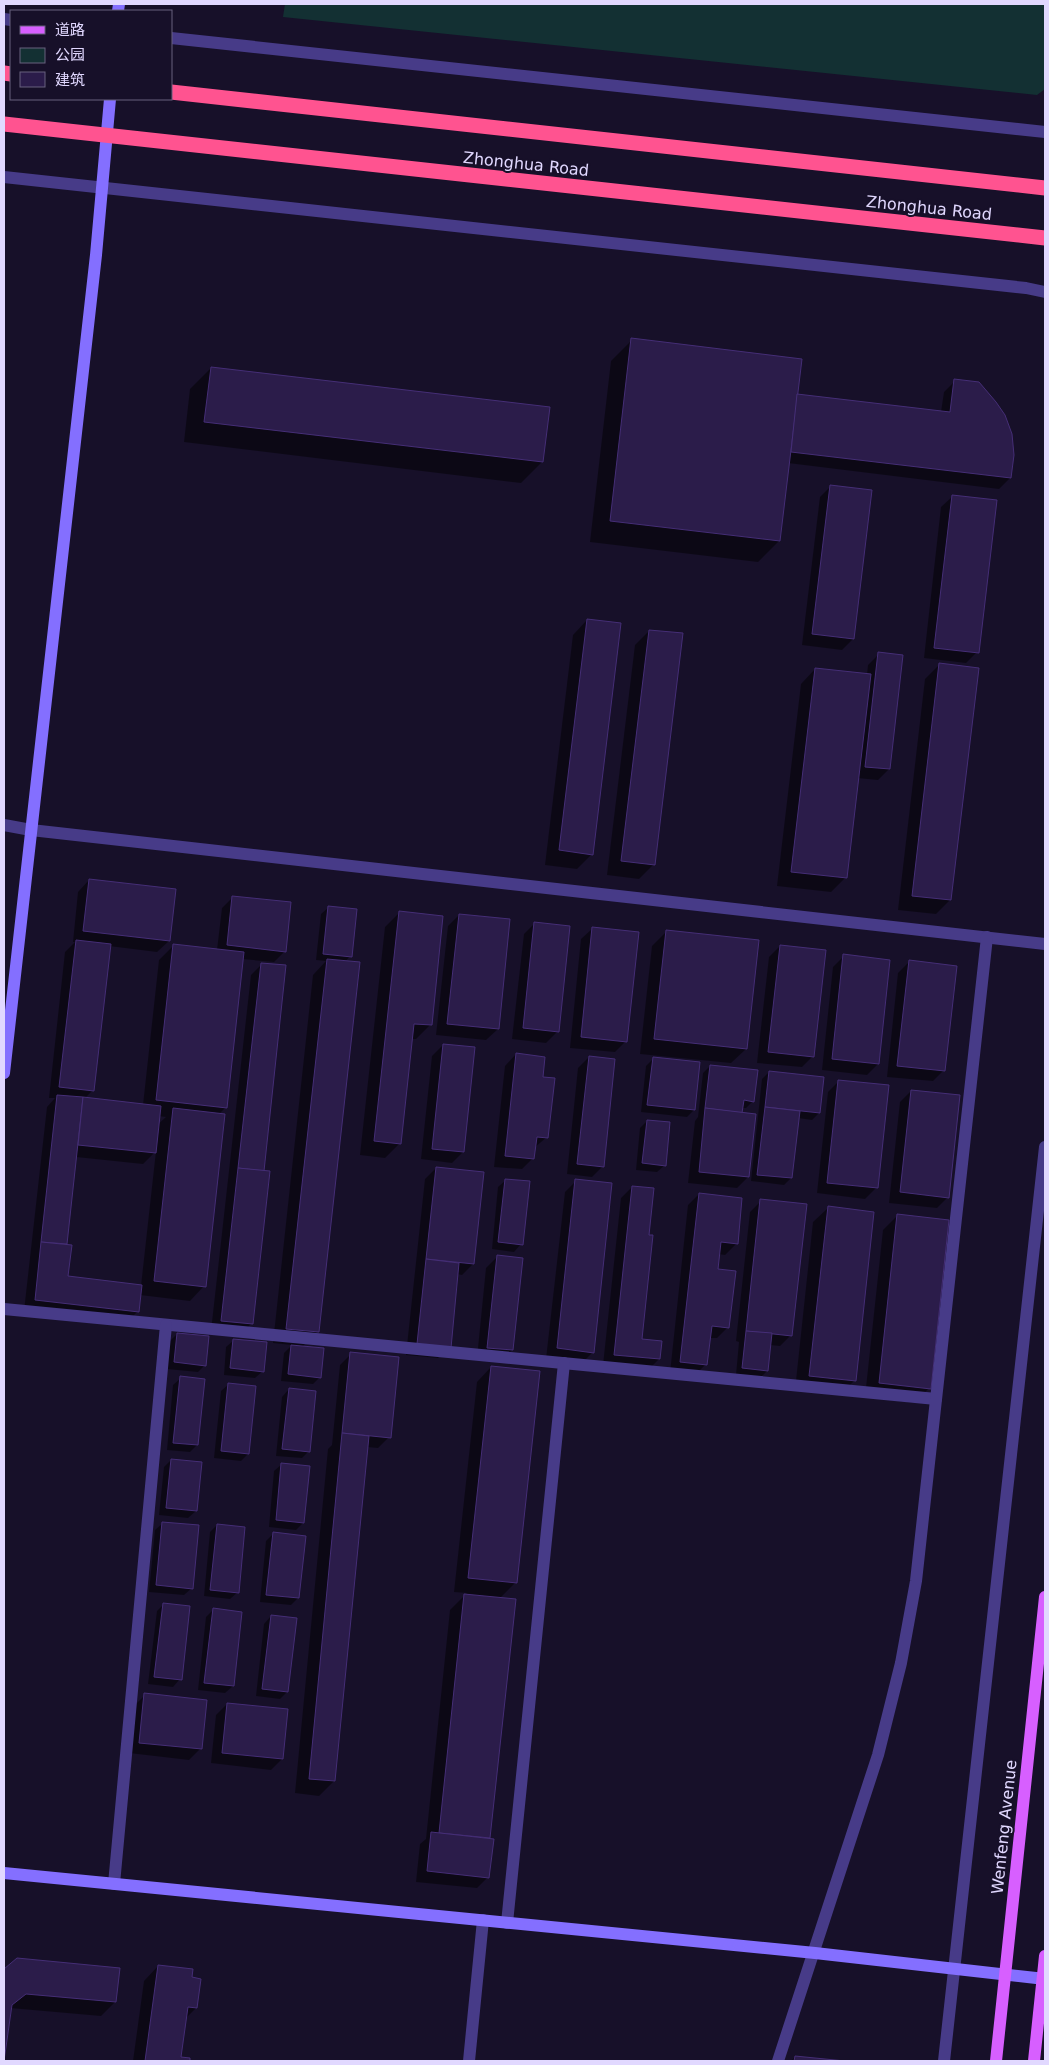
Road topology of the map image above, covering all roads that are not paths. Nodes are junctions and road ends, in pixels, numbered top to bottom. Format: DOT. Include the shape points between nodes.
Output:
graph roads {
  1 [pos="172,38"];
  2 [pos="172,92"];
  3 [pos="110,100"];
  4 [pos="4,124"];
  5 [pos="1045,132"];
  6 [pos="107,135"];
  7 [pos="4,177"];
  8 [pos="102,187"];
  9 [pos="1045,188"];
  10 [pos="1045,238"];
  11 [pos="1045,292"];
  12 [pos="4,826"];
  13 [pos="31,830"];
  14 [pos="987,937"];
  15 [pos="1045,944"];
  16 [pos="4,1074"];
  17 [pos="1045,1148"];
  18 [pos="4,1309"];
  19 [pos="166,1325"];
  20 [pos="564,1363"];
  21 [pos="936,1399"];
  22 [pos="1045,1597"];
  23 [pos="4,1873"];
  24 [pos="114,1884"];
  25 [pos="483,1920"];
  26 [pos="507,1923"];
  27 [pos="815,1953"];
  28 [pos="1045,1956"];
  29 [pos="954,1970"];
  30 [pos="1005,1976"];
  31 [pos="1044,1979"];
  32 [pos="469,2061"];
  33 [pos="778,2061"];
  34 [pos="944,2061"];
  35 [pos="996,2061"];
  36 [pos="1034,2061"];
  1 -- 5 [label="street"];
  2 -- 9 [label="highway, Zhonghua Road"];
  3 -- 6 [label="street"];
  4 -- 6 [label="highway, Zhonghua Road"];
  6 -- 8 [label="street"];
  6 -- 10 [label="highway, Zhonghua Road"];
  7 -- 8 [label="street"];
  8 -- 11 [label="street"];
  8 -- 13 [label="street"];
  12 -- 13 [label="street"];
  13 -- 14 [label="street"];
  13 -- 16 [label="street"];
  14 -- 15 [label="street"];
  14 -- 21 [label="street"];
  17 -- 29 [label="street"];
  18 -- 19 [label="street"];
  19 -- 20 [label="street"];
  19 -- 24 [label="street"];
  20 -- 21 [label="street"];
  20 -- 26 [label="street"];
  21 -- 27 [label="street" via="916,1580 901,1663 878,1755"];
  22 -- 30 [label="main road, Wenfeng Avenue"];
  23 -- 24 [label="street"];
  24 -- 25 [label="street"];
  25 -- 26 [label="street"];
  25 -- 32 [label="street"];
  26 -- 27 [label="street"];
  27 -- 29 [label="street"];
  27 -- 33 [label="street"];
  28 -- 31 [label="main road"];
  29 -- 30 [label="street"];
  29 -- 34 [label="street"];
  30 -- 31 [label="street"];
  30 -- 35 [label="main road, Wenfeng Avenue"];
  31 -- 36 [label="main road"];
}
